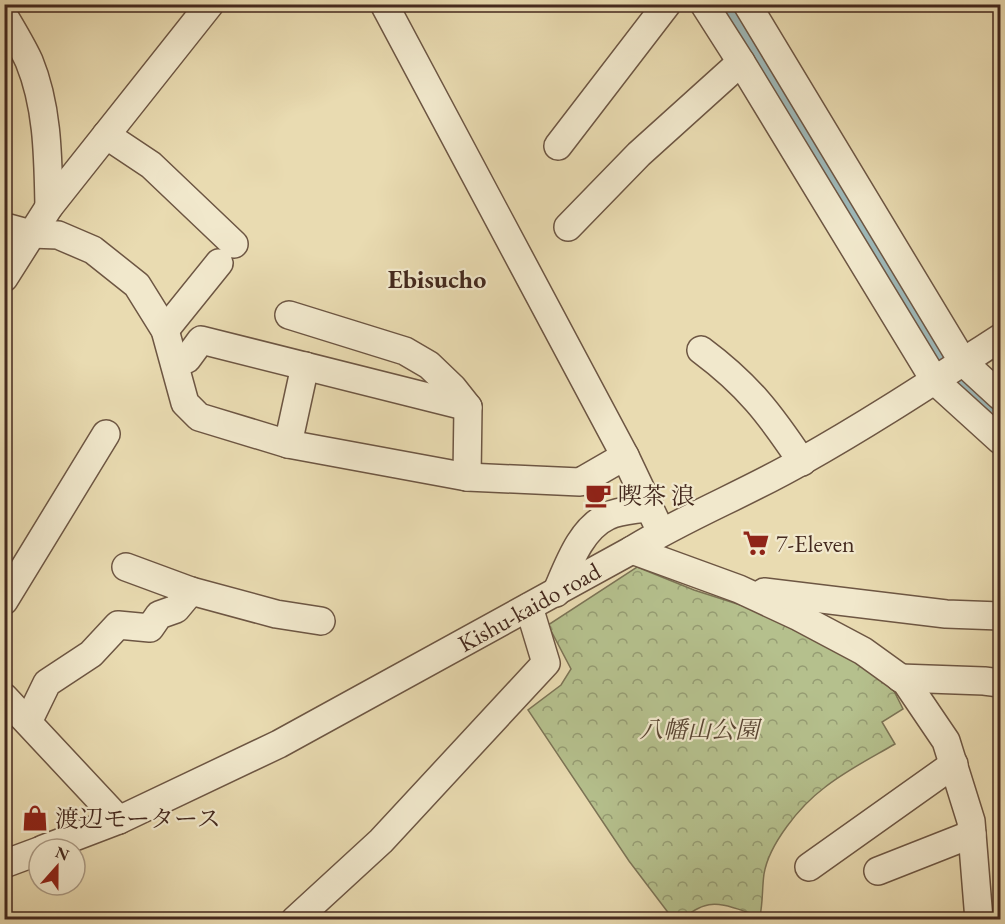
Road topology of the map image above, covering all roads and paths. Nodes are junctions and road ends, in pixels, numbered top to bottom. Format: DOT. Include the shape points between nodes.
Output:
graph roads {
  1 [pos="210,4"];
  2 [pos="384,4"];
  3 [pos="667,4"];
  4 [pos="704,4"];
  5 [pos="747,4"];
  6 [pos="4,16"];
  7 [pos="741,62"];
  8 [pos="106,135"];
  9 [pos="558,146"];
  10 [pos="50,207"];
  11 [pos="568,227"];
  12 [pos="4,229"];
  13 [pos="31,234"];
  14 [pos="4,278"];
  15 [pos="289,315"];
  16 [pos="165,330"];
  17 [pos="1000,338"];
  18 [pos="701,350"];
  19 [pos="175,364"];
  20 [pos="305,366"];
  21 [pos="950,371"];
  22 [pos="1000,396"];
  23 [pos="468,407"];
  24 [pos="106,434"];
  25 [pos="1000,440"];
  26 [pos="288,444"];
  27 [pos="625,456"];
  28 [pos="801,462"];
  29 [pos="467,477"];
  30 [pos="650,507"];
  31 [pos="662,532"];
  32 [pos="632,550"];
  33 [pos="126,567"];
  34 [pos="739,589"];
  35 [pos="191,591"];
  36 [pos="556,593"];
  37 [pos="4,601"];
  38 [pos="530,607"];
  39 [pos="1000,616"];
  40 [pos="321,621"];
  41 [pos="900,678"];
  42 [pos="1000,684"];
  43 [pos="4,697"];
  44 [pos="28,722"];
  45 [pos="954,764"];
  46 [pos="119,820"];
  47 [pos="972,834"];
  48 [pos="75,837"];
  49 [pos="27,855"];
  50 [pos="4,864"];
  51 [pos="809,867"];
  52 [pos="878,872"];
  53 [pos="295,920"];
  54 [pos="979,920"];
  1 -- 8 [label="street"];
  2 -- 27 [label="street"];
  3 -- 9 [label="street"];
  4 -- 7 [label="street"];
  5 -- 21 [label="street"];
  6 -- 10 [label="street" via="29,61 42,102"];
  7 -- 11 [label="street" via="639,154"];
  7 -- 21 [label="street"];
  8 -- 10 [label="street"];
  8 -- 16 [label="street" via="151,165 227,254"];
  10 -- 13 [label="street"];
  12 -- 13 [label="street"];
  13 -- 14 [label="street"];
  13 -- 16 [label="street" via="58,235 93,250 137,285"];
  15 -- 23 [label="street" via="405,351 429,365"];
  16 -- 19 [label="street"];
  17 -- 21 [label="street, Kishu-kaido road"];
  18 -- 28 [label="street" via="748,389"];
  19 -- 20 [label="street" via="187,359 201,340"];
  19 -- 26 [label="street" via="185,403 199,417"];
  20 -- 23 [label="street"];
  20 -- 26 [label="street"];
  21 -- 22 [label="street"];
  21 -- 25 [label="street"];
  21 -- 28 [label="street, Kishu-kaido road"];
  23 -- 29 [label="street"];
  24 -- 37 [label="street"];
  26 -- 29 [label="street"];
  27 -- 29 [label="street" via="580,482"];
  27 -- 30 [label="street"];
  28 -- 31 [label="street, Kishu-kaido road"];
  30 -- 31 [label="street"];
  30 -- 36 [label="street" via="609,515 594,525 575,550"];
  31 -- 32 [label="street, Kishu-kaido road"];
  32 -- 34 [label="street"];
  32 -- 36 [label="street, Kishu-kaido road"];
  33 -- 35 [label="street"];
  34 -- 39 [label="street" via="946,614"];
  34 -- 41 [label="street" via="862,651"];
  35 -- 40 [label="street" via="276,614"];
  35 -- 44 [label="street" via="176,609 159,615 150,628 118,625 91,654 47,683"];
  36 -- 38 [label="street, Kishu-kaido road"];
  38 -- 46 [label="street, Kishu-kaido road" via="279,744"];
  38 -- 53 [label="street" via="546,663 381,841"];
  41 -- 42 [label="street"];
  41 -- 45 [label="street" via="946,741"];
  43 -- 44 [label="street"];
  44 -- 46 [label="street"];
  45 -- 47 [label="street"];
  45 -- 51 [label="street"];
  46 -- 48 [label="street, Kishu-kaido road"];
  47 -- 52 [label="street"];
  47 -- 54 [label="street"];
  49 -- 50 [label="street"];
}
